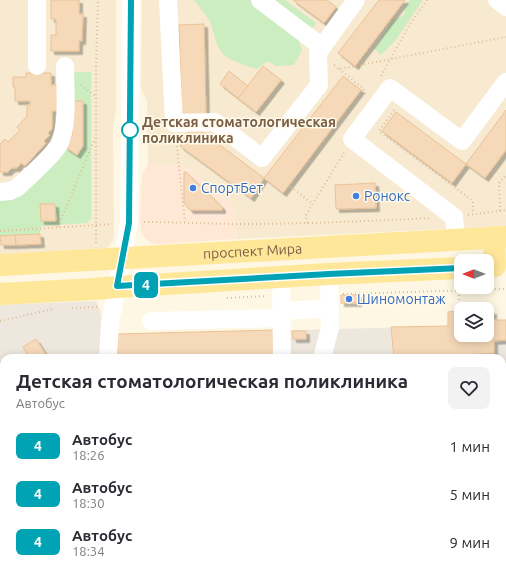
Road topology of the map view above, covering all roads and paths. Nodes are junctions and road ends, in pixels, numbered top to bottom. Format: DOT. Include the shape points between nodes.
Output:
graph roads {
  1 [pos="37,0"];
  2 [pos="98,0"];
  3 [pos="131,0"];
  4 [pos="168,0"];
  5 [pos="260,0"];
  6 [pos="356,0"];
  7 [pos="427,0"];
  8 [pos="497,0"];
  9 [pos="506,7"];
  10 [pos="506,37"];
  11 [pos="320,50"];
  12 [pos="389,60"];
  13 [pos="37,66"];
  14 [pos="65,66"];
  15 [pos="506,82"];
  16 [pos="386,94"];
  17 [pos="396,108"];
  18 [pos="174,123"];
  19 [pos="96,137"];
  20 [pos="352,139"];
  21 [pos="506,175"];
  22 [pos="291,187"];
  23 [pos="0,192"];
  24 [pos="313,204"];
  25 [pos="506,210"];
  26 [pos="500,211"];
  27 [pos="473,215"];
  28 [pos="454,217"];
  29 [pos="139,222"];
  30 [pos="185,222"];
  31 [pos="307,223"];
  32 [pos="112,224"];
  33 [pos="96,225"];
  34 [pos="58,227"];
  35 [pos="0,231"];
  36 [pos="500,237"];
  37 [pos="456,240"];
  38 [pos="96,248"];
  39 [pos="122,258"];
  40 [pos="0,265"];
  41 [pos="496,266"];
  42 [pos="454,268"];
  43 [pos="329,274"];
  44 [pos="281,276"];
  45 [pos="117,286"];
  46 [pos="0,294"];
  47 [pos="70,308"];
  48 [pos="93,308"];
  49 [pos="329,308"];
  50 [pos="54,309"];
  51 [pos="282,318"];
  52 [pos="0,321"];
  53 [pos="151,321"];
  54 [pos="108,354"];
  55 [pos="282,354"];
  56 [pos="323,354"];
  1 -- 13 [label="street"];
  2 -- 19 [label="path"];
  3 -- 39 [label="street" via="129,223"];
  4 -- 18 [label="street"];
  5 -- 11 [label="street"];
  6 -- 11 [label="street"];
  7 -- 12 [label="path"];
  8 -- 9 [label="street"];
  10 -- 12 [label="path"];
  11 -- 12 [label="path" via="339,69"];
  11 -- 18 [label="street" via="319,85 262,158 215,122"];
  12 -- 16 [label="path" via="377,83"];
  14 -- 23 [label="street" via="65,123 59,145 17,188"];
  15 -- 16 [label="street" via="462,141 390,88"];
  16 -- 20 [label="street"];
  17 -- 27 [label="path" via="379,131 473,201"];
  18 -- 30 [label="path"];
  19 -- 33 [label="path"];
  19 -- 34 [label="path"];
  20 -- 24 [label="path"];
  20 -- 28 [label="street"];
  21 -- 26 [label="path" via="499,183"];
  22 -- 24 [label="path"];
  24 -- 31 [label="path" via="306,214"];
  25 -- 26 [label="path"];
  26 -- 27 [label="path"];
  27 -- 28 [label="path"];
  28 -- 31 [label="path"];
  28 -- 37 [label="street"];
  29 -- 30 [label="path"];
  30 -- 31 [label="path"];
  32 -- 33 [label="path"];
  33 -- 34 [label="path"];
  33 -- 38 [label="path"];
  34 -- 35 [label="path"];
  36 -- 37 [label="main road, проспект Мира"];
  36 -- 41 [label="main road"];
  37 -- 39 [label="main road, проспект Мира"];
  39 -- 40 [label="main road, проспект Мира"];
  39 -- 45 [label="street"];
  42 -- 43 [label="main road, проспект Мира"];
  43 -- 44 [label="main road, проспект Мира"];
  43 -- 49 [label="street"];
  44 -- 45 [label="main road, проспект Мира"];
  44 -- 51 [label="street"];
  45 -- 46 [label="main road, проспект Мира"];
  45 -- 54 [label="street" via="110,324"];
  47 -- 48 [label="path"];
  49 -- 51 [label="street" via="292,310"];
  49 -- 56 [label="street" via="330,328"];
  50 -- 52 [label="path"];
  51 -- 53 [label="street"];
  51 -- 55 [label="street"];
}
